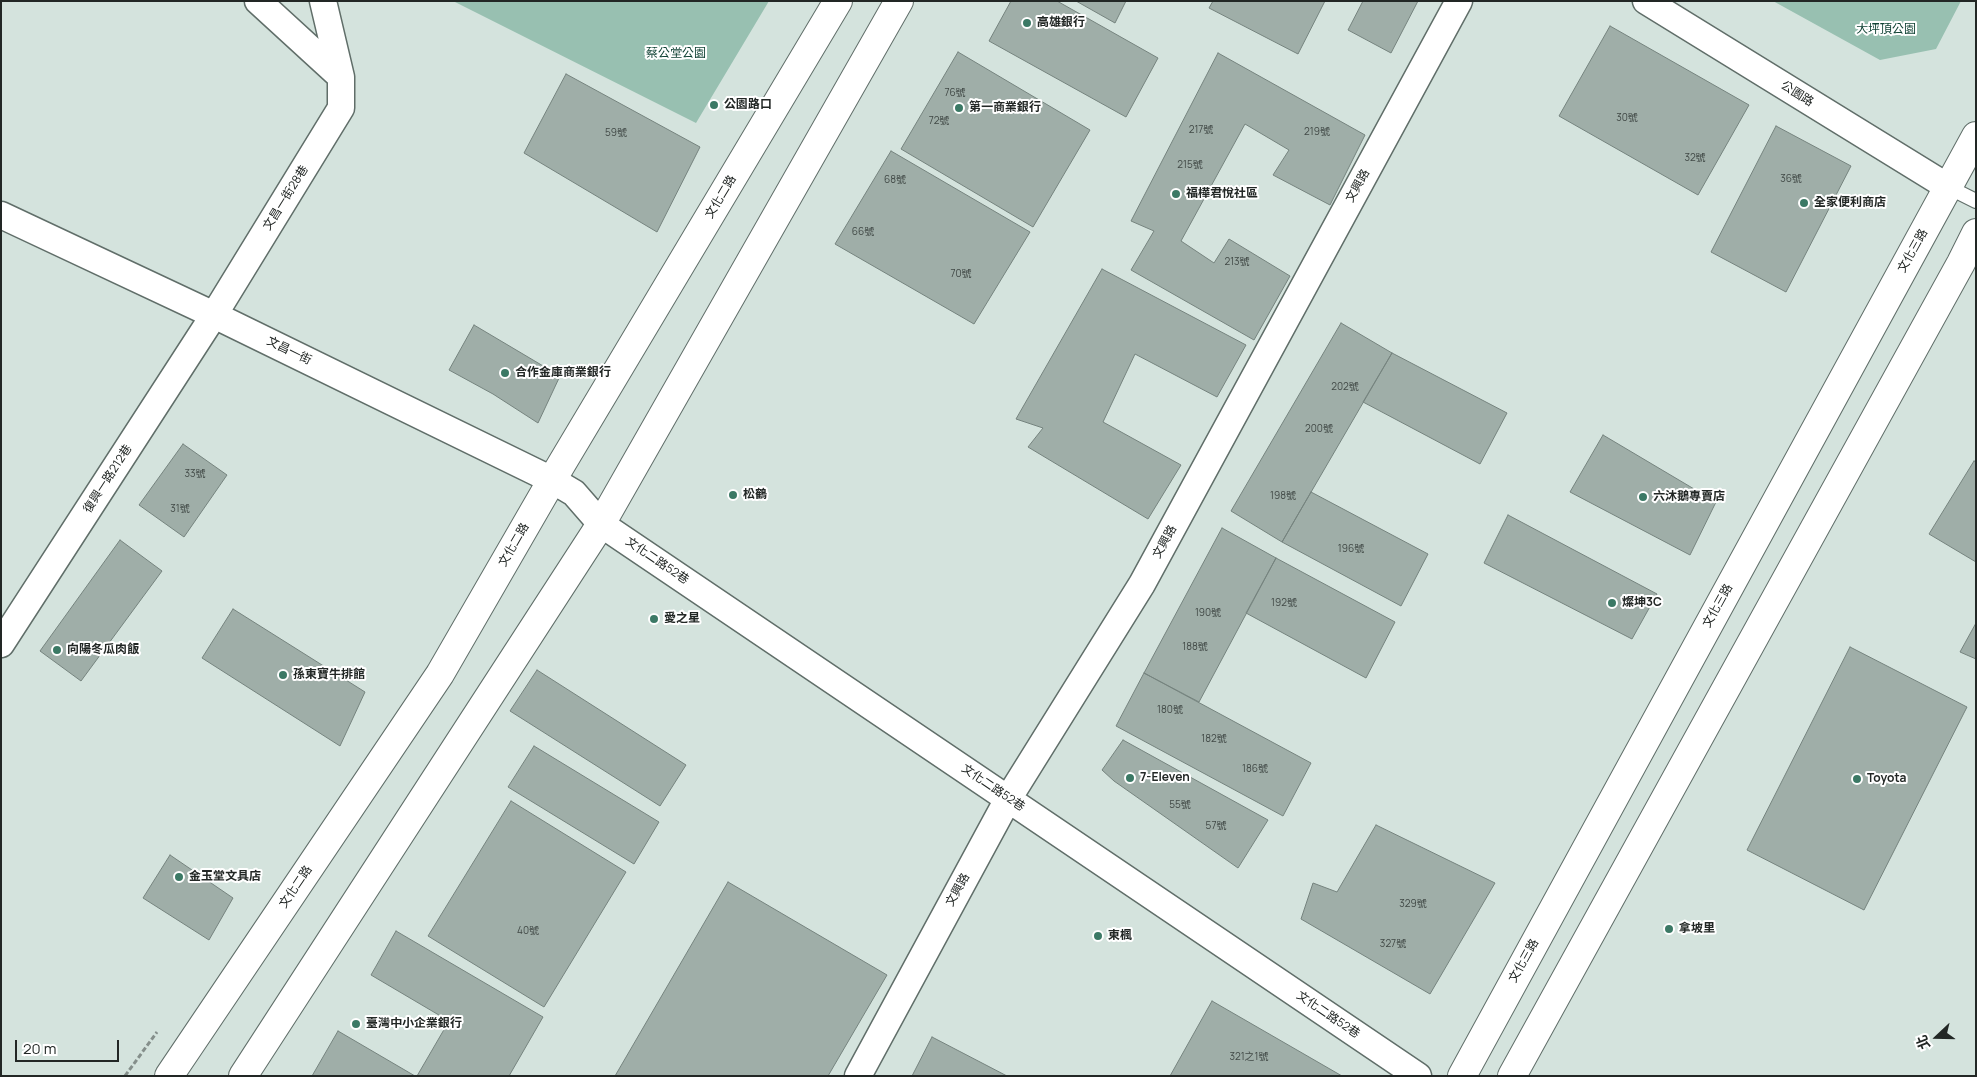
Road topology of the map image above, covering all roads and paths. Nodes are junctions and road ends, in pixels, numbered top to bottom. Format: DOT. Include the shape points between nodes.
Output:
graph roads {
  1 [pos="258,1"];
  2 [pos="323,1"];
  3 [pos="838,1"];
  4 [pos="899,1"];
  5 [pos="1460,1"];
  6 [pos="1646,1"];
  7 [pos="341,77"];
  8 [pos="1976,136"];
  9 [pos="1948,187"];
  10 [pos="1976,201"];
  11 [pos="1,215"];
  12 [pos="1976,233"];
  13 [pos="214,315"];
  14 [pos="552,480"];
  15 [pos="574,493"];
  16 [pos="602,524"];
  17 [pos="1,644"];
  18 [pos="1008,799"];
  19 [pos="169,1076"];
  20 [pos="243,1076"];
  21 [pos="858,1076"];
  22 [pos="1418,1076"];
  23 [pos="1462,1076"];
  24 [pos="1512,1076"];
  1 -- 7 [label="street"];
  2 -- 7 [label="street, 文昌一街28巷"];
  3 -- 14 [label="street, 文化二路"];
  4 -- 16 [label="street"];
  5 -- 18 [label="street, 文興路" via="1142,584"];
  6 -- 9 [label="street, 公園路"];
  7 -- 13 [label="street, 文昌一街28巷" via="342,108"];
  8 -- 9 [label="street, 文化三路"];
  9 -- 10 [label="lane"];
  9 -- 23 [label="street, 文化三路"];
  11 -- 13 [label="street, 文昌一街"];
  12 -- 24 [label="street"];
  13 -- 14 [label="street, 文昌一街"];
  13 -- 17 [label="street, 復興一路212巷"];
  14 -- 15 [label="street, 文昌一街"];
  14 -- 19 [label="street, 文化二路" via="440,674"];
  15 -- 16 [label="street, 文化二路52巷"];
  16 -- 18 [label="street, 文化二路52巷"];
  16 -- 20 [label="street"];
  18 -- 21 [label="street, 文興路"];
  18 -- 22 [label="street, 文化二路52巷"];
}
